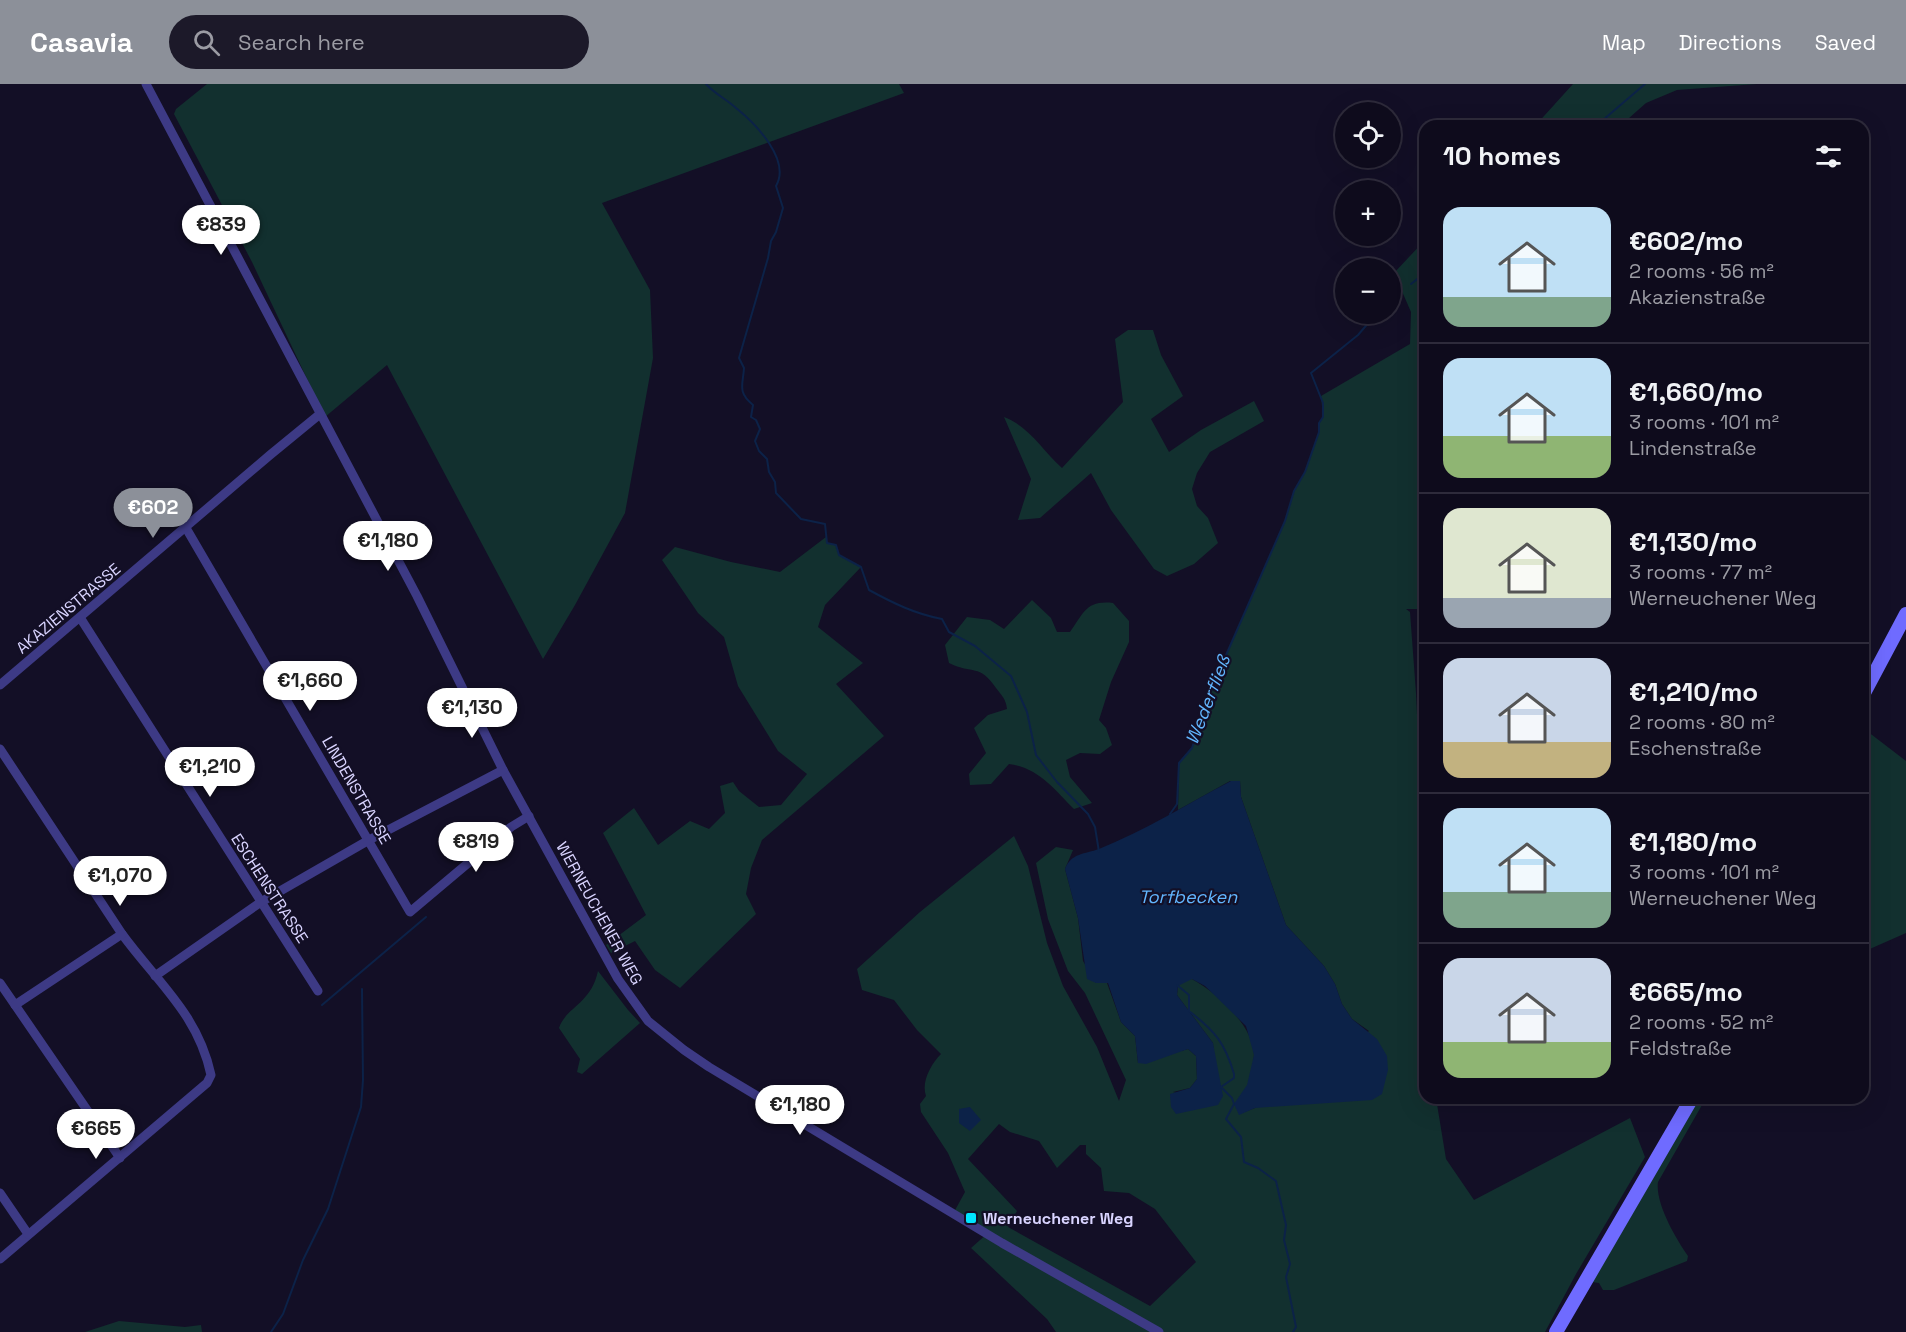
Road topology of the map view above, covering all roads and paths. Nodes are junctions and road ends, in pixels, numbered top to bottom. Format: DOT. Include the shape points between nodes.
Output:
graph roads {
  1 [pos="146,84"];
  2 [pos="320,414"];
  3 [pos="186,528"];
  4 [pos="1906,614"];
  5 [pos="81,618"];
  6 [pos="1869,684"];
  7 [pos="0,685"];
  8 [pos="0,749"];
  9 [pos="503,770"];
  10 [pos="529,816"];
  11 [pos="369,840"];
  12 [pos="261,902"];
  13 [pos="122,934"];
  14 [pos="155,976"];
  15 [pos="2,989"];
  16 [pos="318,991"];
  17 [pos="15,1005"];
  18 [pos="1688,1104"];
  19 [pos="120,1158"];
  20 [pos="0,1193"];
  21 [pos="28,1234"];
  22 [pos="0,1259"];
  23 [pos="1159,1332"];
  24 [pos="1556,1332"];
  1 -- 2 [label="street, WERNEUCHENER WEG"];
  2 -- 3 [label="street, AKAZIENSTRASSE"];
  2 -- 9 [label="street, WERNEUCHENER WEG" via="417,596"];
  3 -- 5 [label="street, AKAZIENSTRASSE"];
  3 -- 11 [label="street, LINDENSTRASSE"];
  4 -- 6 [label="street"];
  5 -- 7 [label="street, AKAZIENSTRASSE"];
  5 -- 12 [label="street, ESCHENSTRASSE"];
  8 -- 13 [label="street"];
  9 -- 10 [label="street, WERNEUCHENER WEG"];
  9 -- 11 [label="street"];
  10 -- 11 [label="street, LINDENSTRASSE" via="410,912"];
  10 -- 23 [label="street, WERNEUCHENER WEG" via="618,979 655,1027 724,1077"];
  11 -- 12 [label="street"];
  12 -- 14 [label="street"];
  12 -- 16 [label="street, ESCHENSTRASSE"];
  13 -- 14 [label="street"];
  13 -- 17 [label="street"];
  14 -- 19 [label="street" via="194,1025 211,1075 207,1083"];
  15 -- 17 [label="street"];
  17 -- 19 [label="street"];
  18 -- 24 [label="street"];
  19 -- 21 [label="street"];
  20 -- 21 [label="street"];
  21 -- 22 [label="street"];
}
